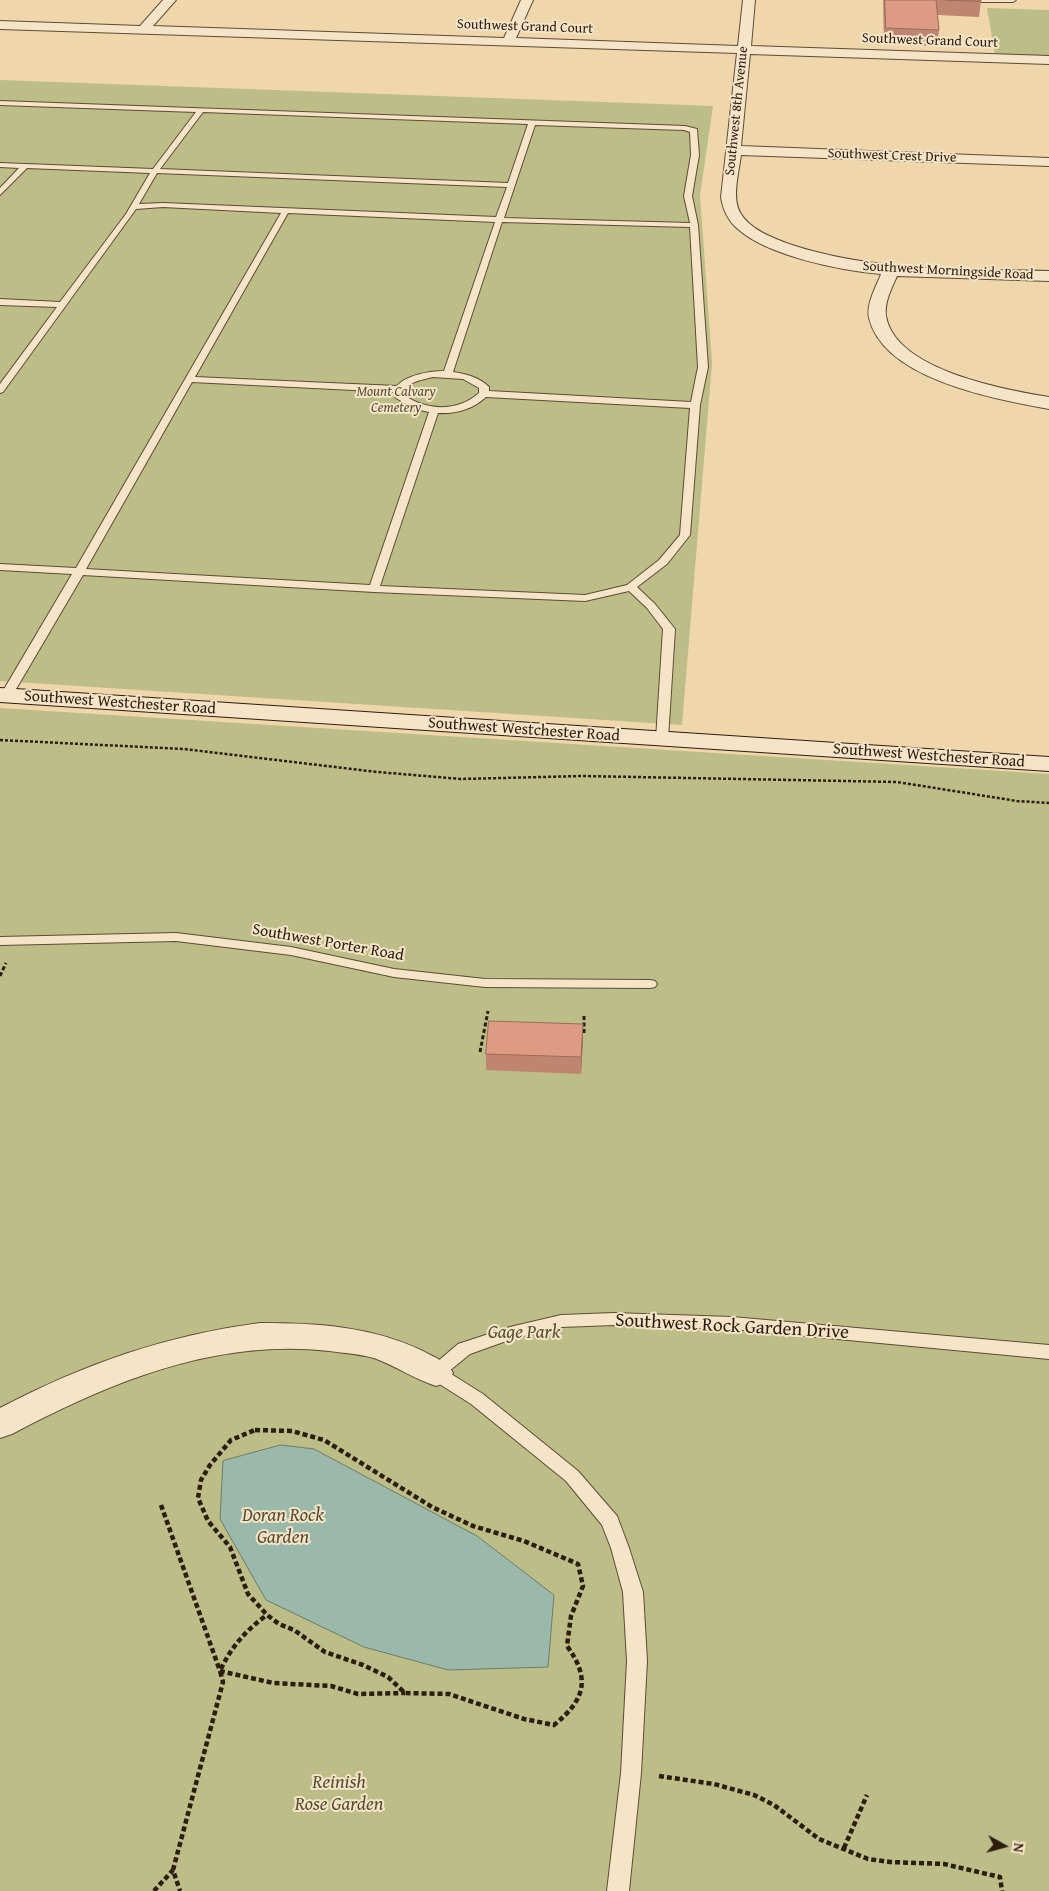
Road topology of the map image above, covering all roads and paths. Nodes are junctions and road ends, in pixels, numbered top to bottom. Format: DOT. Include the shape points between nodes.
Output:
graph roads {
  1 [pos="170,0"];
  2 [pos="527,0"];
  3 [pos="749,0"];
  4 [pos="974,0"];
  5 [pos="1013,0"];
  6 [pos="0,25"];
  7 [pos="143,30"];
  8 [pos="509,41"];
  9 [pos="743,49"];
  10 [pos="1049,60"];
  11 [pos="0,102"];
  12 [pos="201,110"];
  13 [pos="532,122"];
  14 [pos="734,150"];
  15 [pos="1049,162"];
  16 [pos="0,165"];
  17 [pos="25,166"];
  18 [pos="156,171"];
  19 [pos="510,185"];
  20 [pos="0,193"];
  21 [pos="133,208"];
  22 [pos="286,210"];
  23 [pos="500,220"];
  24 [pos="736,220"];
  25 [pos="694,225"];
  26 [pos="891,270"];
  27 [pos="1049,276"];
  28 [pos="0,302"];
  29 [pos="62,305"];
  30 [pos="448,374"];
  31 [pos="189,379"];
  32 [pos="399,389"];
  33 [pos="0,390"];
  34 [pos="484,394"];
  35 [pos="1049,403"];
  36 [pos="695,404"];
  37 [pos="434,410"];
  38 [pos="0,567"];
  39 [pos="80,572"];
  40 [pos="631,587"];
  41 [pos="374,589"];
  42 [pos="3,696"];
  43 [pos="662,739"];
  44 [pos="0,740"];
  45 [pos="1049,764"];
  46 [pos="1049,803"];
  47 [pos="0,941"];
  48 [pos="650,984"];
  49 [pos="488,1011"];
  50 [pos="584,1016"];
  51 [pos="584,1033"];
  52 [pos="480,1052"];
  53 [pos="1049,1352"];
  54 [pos="436,1373"];
  55 [pos="0,1424"];
  56 [pos="162,1505"];
  57 [pos="267,1615"];
  58 [pos="220,1671"];
  59 [pos="405,1693"];
  60 [pos="631,1773"];
  61 [pos="867,1795"];
  62 [pos="844,1848"];
  63 [pos="173,1870"];
  64 [pos="154,1891"];
  65 [pos="180,1891"];
  66 [pos="618,1891"];
  67 [pos="1002,1891"];
  1 -- 7 [label="street"];
  2 -- 8 [label="street"];
  3 -- 9 [label="street, Southwest 8th Avenue"];
  4 -- 5 [label="lane"];
  6 -- 7 [label="street, Southwest Grand Court"];
  7 -- 8 [label="street, Southwest Grand Court"];
  8 -- 9 [label="street, Southwest Grand Court"];
  9 -- 10 [label="street, Southwest Grand Court"];
  9 -- 14 [label="street, Southwest 8th Avenue"];
  11 -- 12 [label="lane"];
  12 -- 13 [label="lane"];
  12 -- 18 [label="lane"];
  13 -- 19 [label="lane"];
  13 -- 25 [label="lane" via="694,131 695,155 688,196"];
  14 -- 15 [label="street, Southwest Crest Drive"];
  14 -- 24 [label="street, Southwest 8th Avenue" via="729,197"];
  16 -- 17 [label="lane"];
  17 -- 18 [label="lane"];
  17 -- 20 [label="lane"];
  18 -- 19 [label="lane"];
  18 -- 21 [label="lane"];
  19 -- 23 [label="lane"];
  21 -- 22 [label="lane" via="162,205"];
  21 -- 29 [label="lane"];
  22 -- 23 [label="lane"];
  22 -- 31 [label="lane"];
  23 -- 25 [label="lane"];
  23 -- 30 [label="lane"];
  24 -- 26 [label="street, Southwest Morningside Road" via="765,240 792,250 830,261"];
  25 -- 36 [label="lane" via="703,367"];
  26 -- 27 [label="street, Southwest Morningside Road"];
  26 -- 35 [label="street" via="877,316 880,327 895,348 950,379 1005,395"];
  28 -- 29 [label="lane"];
  29 -- 33 [label="lane"];
  30 -- 32 [label="lane" via="416,377"];
  30 -- 34 [label="lane" via="476,381 484,387"];
  31 -- 32 [label="lane"];
  31 -- 39 [label="lane"];
  32 -- 37 [label="lane" via="399,396 406,403"];
  34 -- 36 [label="lane"];
  34 -- 37 [label="lane" via="467,406"];
  36 -- 40 [label="lane" via="685,535 664,562"];
  37 -- 41 [label="lane"];
  38 -- 39 [label="lane"];
  39 -- 41 [label="lane"];
  39 -- 42 [label="lane"];
  40 -- 41 [label="lane" via="585,598"];
  40 -- 43 [label="lane" via="669,628"];
  42 -- 43 [label="street, Southwest Westchester Road"];
  43 -- 45 [label="street, Southwest Westchester Road"];
  44 -- 46 [label="path" via="184,749 461,779 583,776 897,782"];
  47 -- 48 [label="lane, Southwest Porter Road" via="176,938 291,951 394,973 485,983"];
  49 -- 52 [label="path"];
  50 -- 51 [label="path"];
  53 -- 54 [label="lane, Southwest Rock Garden Drive" via="732,1323 614,1319 562,1321 510,1333 464,1349"];
  54 -- 55 [label="street" via="380,1347 324,1336 262,1335 200,1345 136,1363 76,1386"];
  54 -- 60 [label="lane" via="528,1438 572,1476 610,1521 633,1592 636,1661"];
  56 -- 58 [label="path"];
  57 -- 58 [label="path" via="245,1630 233,1644"];
  57 -- 59 [label="path" via="325,1652 388,1677"];
  57 -- 59 [label="path" via="248,1594 230,1548 208,1521 198,1498 201,1480 230,1440 255,1430 292,1431 324,1440 432,1507 473,1526 524,1541 578,1564 583,1586 571,1616 567,1646 579,1664 582,1692 577,1702 554,1725 524,1719 449,1694"];
  58 -- 59 [label="path" via="273,1683 331,1686 358,1694"];
  58 -- 63 [label="path" via="222,1682"];
  60 -- 62 [label="path" via="724,1784 767,1801 823,1842"];
  60 -- 66 [label="lane"];
  61 -- 62 [label="path"];
  62 -- 67 [label="path" via="867,1859 950,1864 975,1870 1000,1877"];
  63 -- 64 [label="path"];
  63 -- 65 [label="path"];
}
